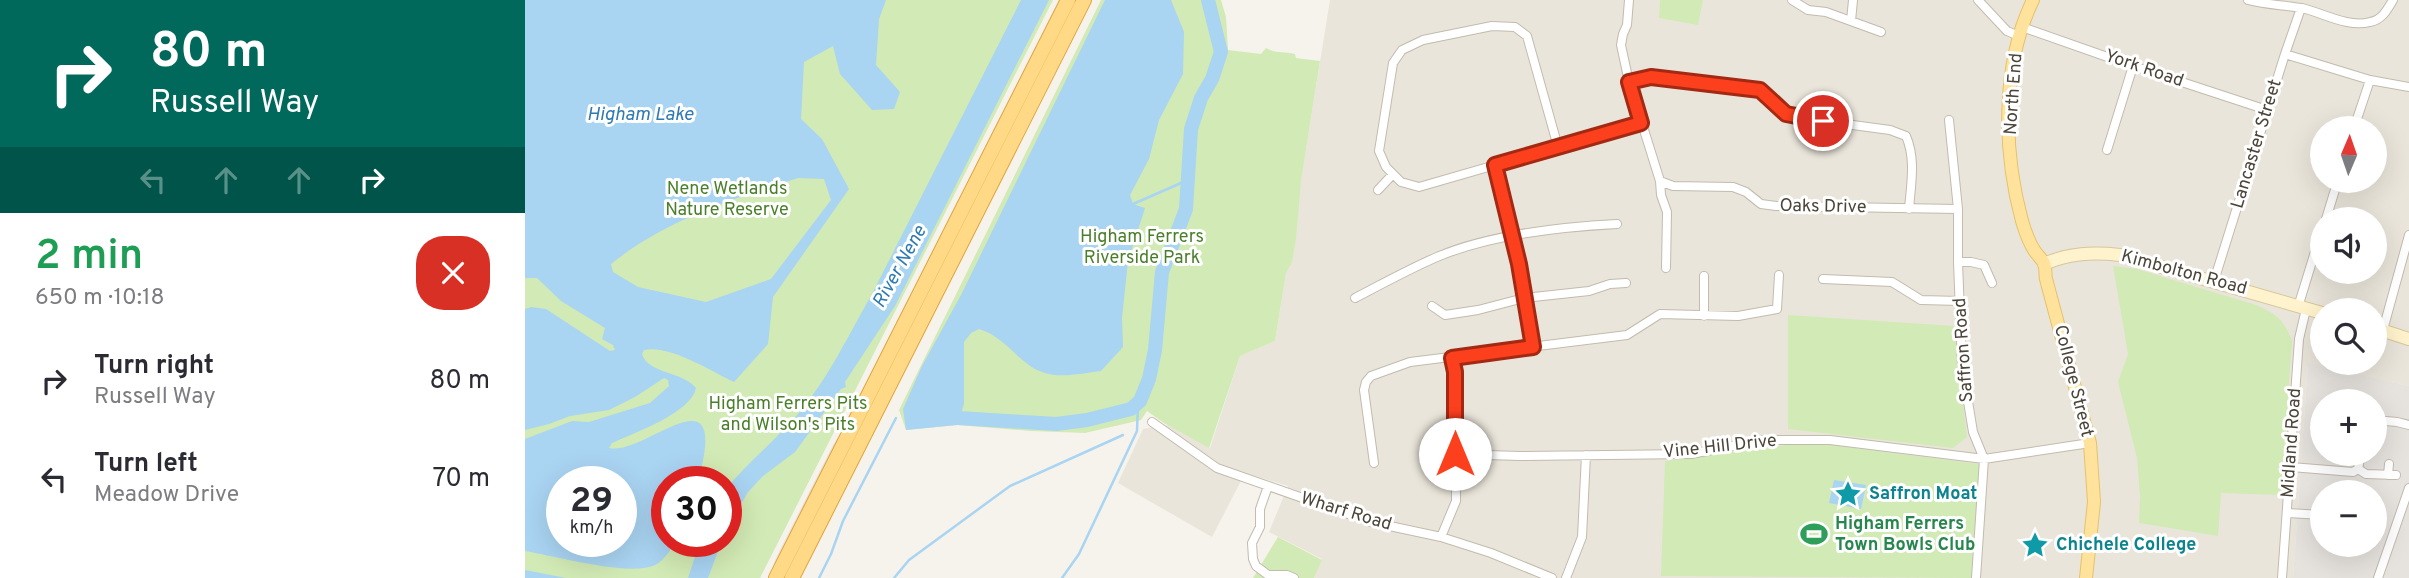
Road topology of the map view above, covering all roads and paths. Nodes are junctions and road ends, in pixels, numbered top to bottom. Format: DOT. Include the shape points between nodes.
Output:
graph roads {
  1 [pos="1068,0"];
  2 [pos="1084,0"];
  3 [pos="1629,0"];
  4 [pos="1792,0"];
  5 [pos="1853,0"];
  6 [pos="1978,0"];
  7 [pos="2033,0"];
  8 [pos="2248,0"];
  9 [pos="2392,0"];
  10 [pos="2263,2"];
  11 [pos="2301,8"];
  12 [pos="1851,22"];
  13 [pos="1881,32"];
  14 [pos="2020,32"];
  15 [pos="2285,54"];
  16 [pos="2133,66"];
  17 [pos="2369,80"];
  18 [pos="1629,82"];
  19 [pos="2409,87"];
  20 [pos="2267,110"];
  21 [pos="2358,116"];
  22 [pos="1949,120"];
  23 [pos="1641,123"];
  24 [pos="1557,147"];
  25 [pos="2107,150"];
  26 [pos="1495,165"];
  27 [pos="1393,174"];
  28 [pos="1660,181"];
  29 [pos="1378,190"];
  30 [pos="2016,191"];
  31 [pos="1909,209"];
  32 [pos="1958,209"];
  33 [pos="1618,224"];
  34 [pos="1512,235"];
  35 [pos="2409,235"];
  36 [pos="1958,262"];
  37 [pos="2044,264"];
  38 [pos="1666,268"];
  39 [pos="1779,275"];
  40 [pos="1704,276"];
  41 [pos="2310,276"];
  42 [pos="1823,279"];
  43 [pos="2214,281"];
  44 [pos="1626,283"];
  45 [pos="1992,283"];
  46 [pos="1355,298"];
  47 [pos="1524,298"];
  48 [pos="1960,301"];
  49 [pos="2387,304"];
  50 [pos="1432,306"];
  51 [pos="2302,308"];
  52 [pos="2310,310"];
  53 [pos="1704,316"];
  54 [pos="2387,332"];
  55 [pos="2409,339"];
  56 [pos="1533,347"];
  57 [pos="1452,358"];
  58 [pos="1151,422"];
  59 [pos="2387,422"];
  60 [pos="2409,425"];
  61 [pos="2090,443"];
  62 [pos="1455,454"];
  63 [pos="1586,455"];
  64 [pos="1984,459"];
  65 [pos="1374,463"];
  66 [pos="2389,464"];
  67 [pos="2359,466"];
  68 [pos="2291,467"];
  69 [pos="2358,469"];
  70 [pos="1268,486"];
  71 [pos="2408,493"];
  72 [pos="2288,513"];
  73 [pos="2310,514"];
  74 [pos="1441,537"];
  75 [pos="776,578"];
  76 [pos="792,578"];
  77 [pos="1294,578"];
  78 [pos="1552,578"];
  79 [pos="1566,578"];
  80 [pos="1976,578"];
  81 [pos="2086,578"];
  82 [pos="2282,578"];
  83 [pos="2378,578"];
  1 -- 75 [label="highway"];
  2 -- 76 [label="highway"];
  3 -- 18 [label="street" via="1621,45"];
  4 -- 12 [label="street" via="1808,10"];
  5 -- 12 [label="street"];
  6 -- 14 [label="street, York Road" via="2007,31"];
  7 -- 14 [label="main road, North End"];
  8 -- 10 [label="street"];
  9 -- 11 [label="street" via="2378,20 2368,23"];
  10 -- 11 [label="street"];
  11 -- 15 [label="street, Lancaster Street"];
  12 -- 13 [label="street"];
  14 -- 16 [label="street, York Road"];
  14 -- 30 [label="main road, North End" via="2010,111"];
  15 -- 17 [label="street"];
  15 -- 20 [label="street, Lancaster Street"];
  16 -- 20 [label="street, York Road"];
  16 -- 25 [label="street"];
  17 -- 19 [label="street"];
  17 -- 21 [label="street"];
  18 -- 23 [label="street"];
  18 -- 31 [label="street" via="1651,77 1760,90 1786,114 1906,136 1912,161"];
  20 -- 43 [label="street, Lancaster Street"];
  22 -- 32 [label="street, Saffron Road"];
  23 -- 24 [label="street"];
  23 -- 28 [label="street"];
  24 -- 26 [label="street"];
  24 -- 27 [label="street" via="1527,36 1515,27 1492,26 1423,40 1402,50 1393,63 1379,151"];
  26 -- 27 [label="street" via="1419,187 1401,182"];
  26 -- 34 [label="street"];
  27 -- 29 [label="street"];
  28 -- 31 [label="street, Oaks Drive" via="1673,186 1733,187 1761,204 1776,206"];
  28 -- 38 [label="street" via="1667,212"];
  30 -- 37 [label="main road, College Street" via="2028,237"];
  31 -- 32 [label="street, Oaks Drive"];
  32 -- 36 [label="street, Saffron Road"];
  33 -- 34 [label="street"];
  34 -- 46 [label="street" via="1439,256"];
  34 -- 47 [label="street"];
  35 -- 49 [label="street"];
  36 -- 45 [label="street" via="1984,265"];
  36 -- 48 [label="street, Saffron Road"];
  37 -- 43 [label="main road, Kimbolton Road" via="2080,254 2120,255"];
  37 -- 61 [label="main road, College Street"];
  39 -- 53 [label="street" via="1777,309"];
  40 -- 53 [label="street"];
  41 -- 51 [label="street, Midland Road"];
  42 -- 48 [label="street" via="1892,282 1921,300"];
  43 -- 51 [label="main road, Kimbolton Road"];
  44 -- 47 [label="street"];
  47 -- 50 [label="street" via="1445,315"];
  47 -- 56 [label="street"];
  48 -- 64 [label="street, Saffron Road" via="1968,406"];
  51 -- 52 [label="main road, Kimbolton Road"];
  51 -- 68 [label="street, Midland Road"];
  53 -- 56 [label="street" via="1660,314 1627,335"];
  54 -- 55 [label="main road"];
  56 -- 57 [label="street"];
  57 -- 62 [label="street"];
  57 -- 65 [label="street" via="1410,362 1366,382"];
  58 -- 70 [label="street, Wharf Road" via="1217,468"];
  59 -- 60 [label="street"];
  61 -- 64 [label="street, Vine Hill Drive"];
  61 -- 81 [label="main road, College Street" via="2094,502"];
  62 -- 63 [label="street, Vine Hill Drive"];
  62 -- 74 [label="street" via="1456,501"];
  63 -- 64 [label="street, Vine Hill Drive" via="1691,454 1763,440 1830,440"];
  63 -- 79 [label="street" via="1582,537"];
  64 -- 80 [label="street, Saffron Road"];
  66 -- 69 [label="street" via="2392,475 2366,474"];
  67 -- 69 [label="street"];
  68 -- 69 [label="street"];
  68 -- 72 [label="street, Midland Road"];
  70 -- 74 [label="street, Wharf Road" via="1371,522"];
  70 -- 77 [label="street" via="1252,559 1268,575"];
  71 -- 83 [label="street"];
  72 -- 73 [label="street"];
  72 -- 82 [label="street, Midland Road"];
  74 -- 78 [label="street, Wharf Road"];
}
